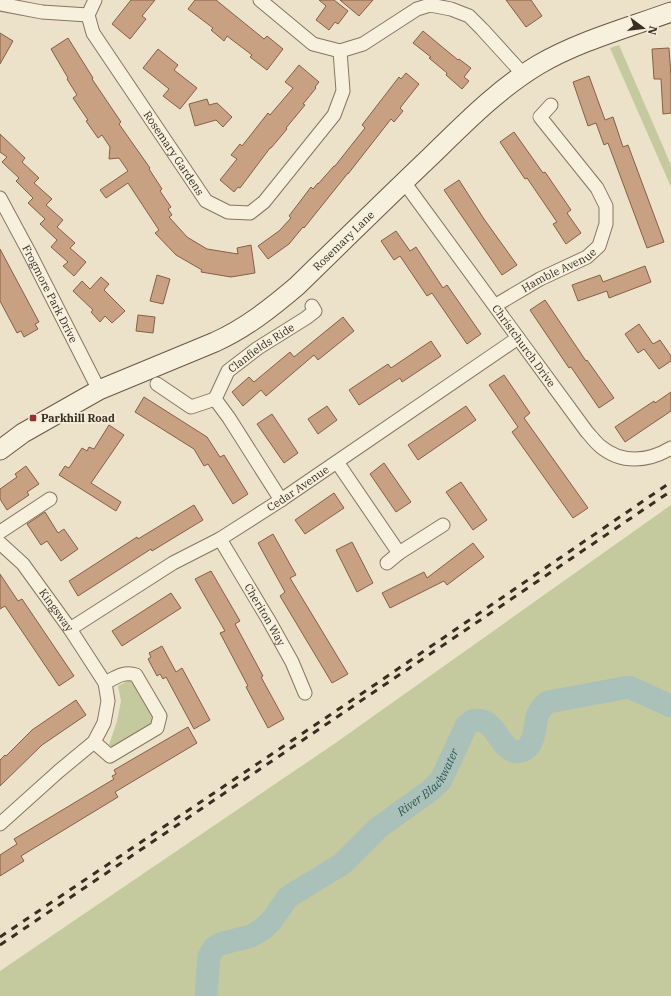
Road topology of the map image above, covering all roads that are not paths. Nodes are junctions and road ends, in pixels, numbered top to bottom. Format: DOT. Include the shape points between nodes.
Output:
graph roads {
  1 [pos="95,0"];
  2 [pos="260,0"];
  3 [pos="429,3"];
  4 [pos="0,4"];
  5 [pos="671,12"];
  6 [pos="88,15"];
  7 [pos="340,51"];
  8 [pos="523,74"];
  9 [pos="551,105"];
  10 [pos="404,182"];
  11 [pos="0,198"];
  12 [pos="496,305"];
  13 [pos="312,306"];
  14 [pos="518,338"];
  15 [pos="157,384"];
  16 [pos="99,390"];
  17 [pos="215,399"];
  18 [pos="671,448"];
  19 [pos="0,450"];
  20 [pos="337,462"];
  21 [pos="50,499"];
  22 [pos="281,500"];
  23 [pos="443,525"];
  24 [pos="0,532"];
  25 [pos="220,539"];
  26 [pos="0,543"];
  27 [pos="399,553"];
  28 [pos="386,563"];
  29 [pos="70,629"];
  30 [pos="105,683"];
  31 [pos="305,693"];
  32 [pos="94,742"];
  33 [pos="0,824"];
  1 -- 6 [label="street"];
  2 -- 7 [label="street" via="313,44"];
  3 -- 7 [label="street" via="363,44"];
  3 -- 8 [label="street" via="452,8 469,16"];
  4 -- 6 [label="street" via="42,12"];
  5 -- 8 [label="street, Rosemary Lane" via="573,48"];
  6 -- 7 [label="street, Rosemary Gardens" via="93,33 206,201 228,212 250,213 264,202 334,115 343,91"];
  8 -- 10 [label="street, Rosemary Lane" via="489,101"];
  9 -- 12 [label="street, Hamble Avenue" via="540,117 597,188 606,206 606,224 599,246 587,258 540,279"];
  10 -- 12 [label="street, Christchurch Drive"];
  10 -- 16 [label="street, Rosemary Lane" via="297,286 245,327"];
  11 -- 16 [label="street, Frogmore Park Drive"];
  12 -- 14 [label="street, Christchurch Drive"];
  13 -- 17 [label="street, Clanfields Ride" via="315,311 306,318 258,348 228,371"];
  14 -- 18 [label="street, Christchurch Drive" via="600,446 628,459 649,458"];
  14 -- 20 [label="street, Cedar Avenue"];
  15 -- 17 [label="street" via="191,407"];
  16 -- 19 [label="street, Rosemary Lane" via="40,423"];
  17 -- 22 [label="street"];
  20 -- 22 [label="street, Cedar Avenue"];
  20 -- 27 [label="street"];
  21 -- 24 [label="street"];
  22 -- 25 [label="street, Cedar Avenue"];
  23 -- 27 [label="street"];
  25 -- 29 [label="street, Cedar Avenue" via="173,563"];
  25 -- 31 [label="street, Cheriton Way" via="292,662"];
  26 -- 29 [label="street, Kingsway" via="23,564"];
  27 -- 28 [label="street"];
  29 -- 30 [label="street, Kingsway"];
  30 -- 32 [label="street, Kingsway" via="108,701 104,723"];
  30 -- 32 [label="street" via="129,672 136,675 160,716 157,728 110,756"];
  32 -- 33 [label="street, Kingsway"];
}
